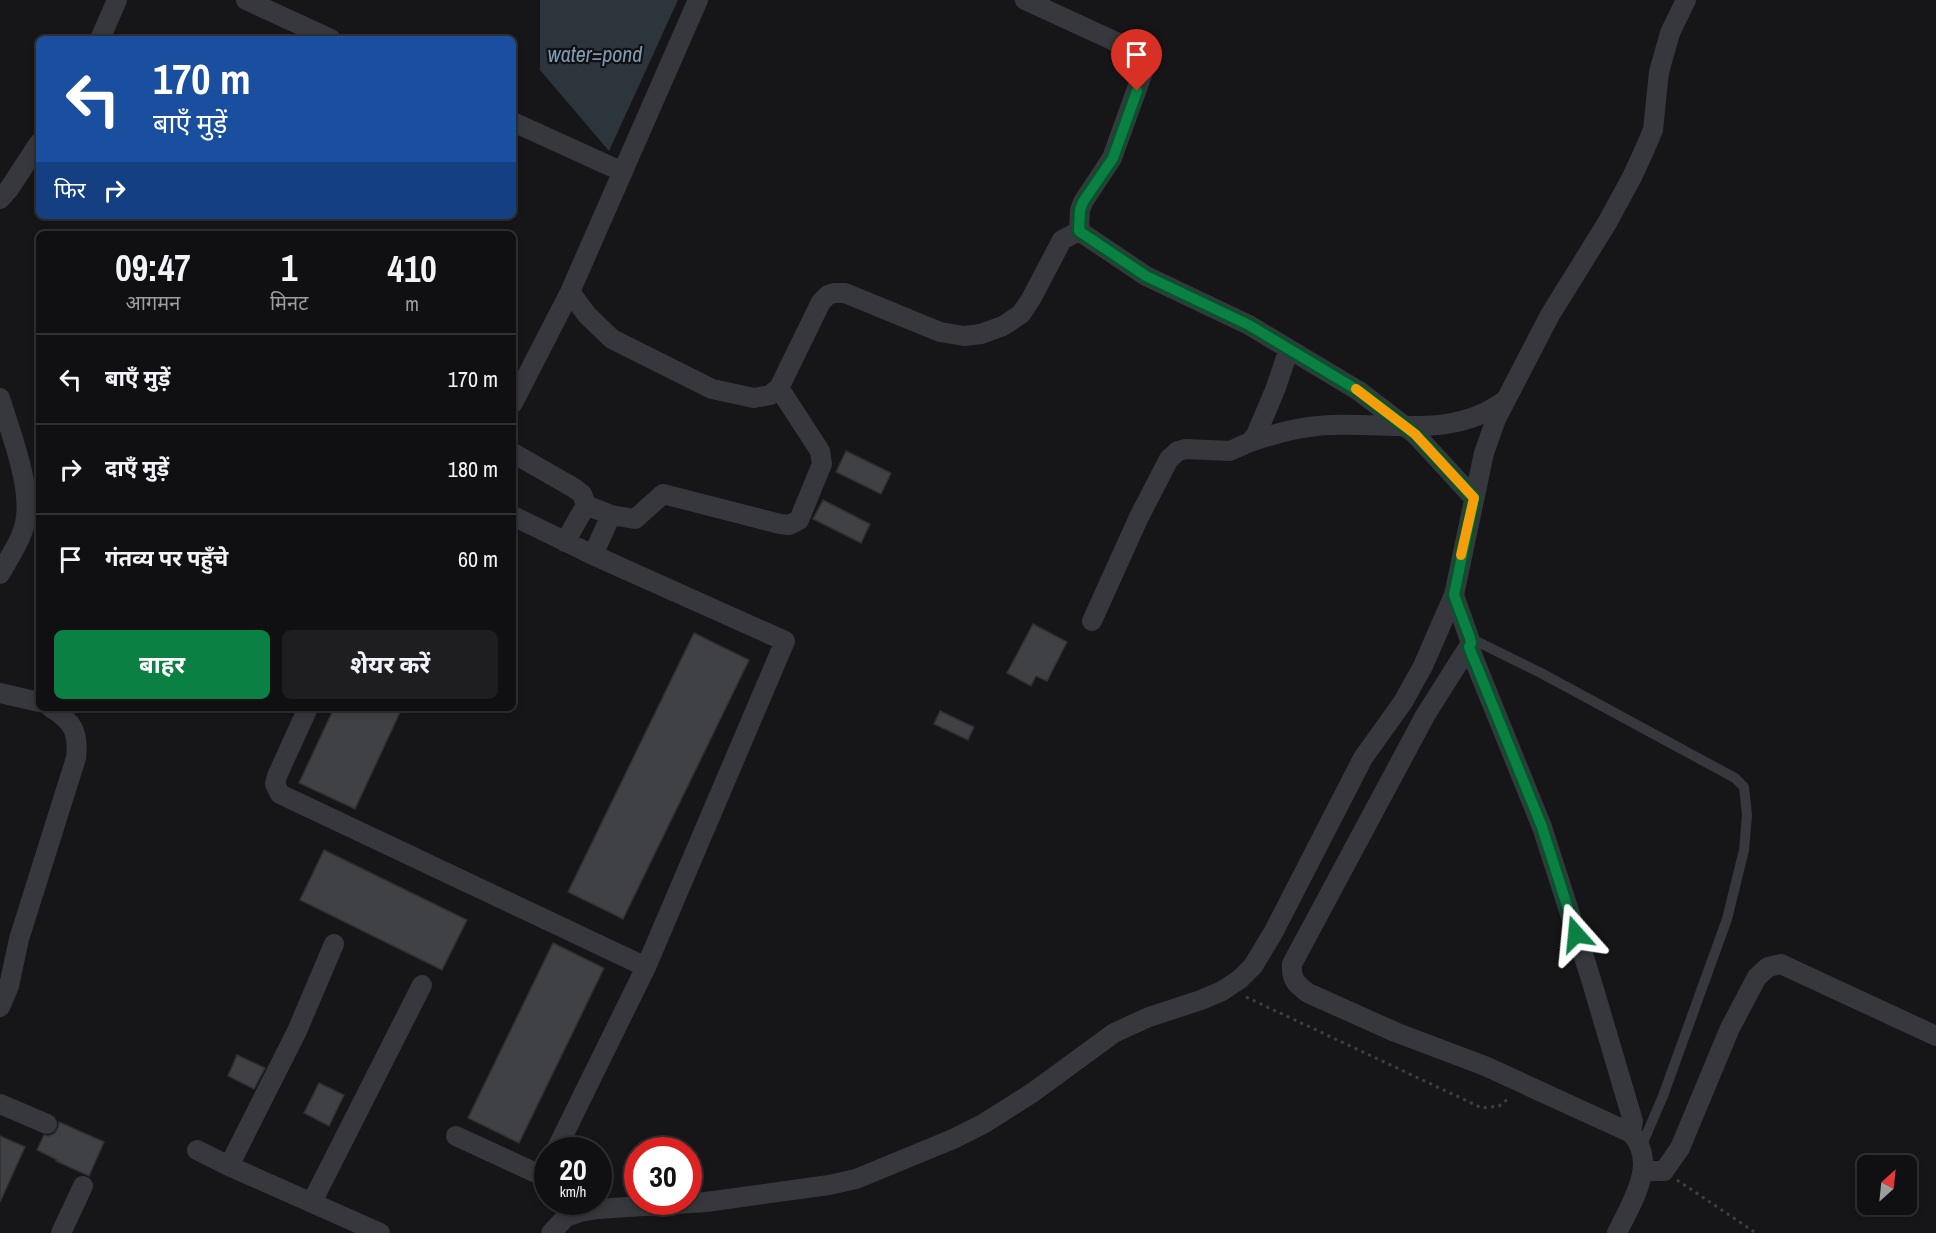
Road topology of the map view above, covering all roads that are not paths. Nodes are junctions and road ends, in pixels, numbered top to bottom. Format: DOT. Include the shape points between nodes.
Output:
graph roads {
  1 [pos="117,0"];
  2 [pos="246,0"];
  3 [pos="698,0"];
  4 [pos="1025,0"];
  5 [pos="1686,0"];
  6 [pos="101,36"];
  7 [pos="324,36"];
  8 [pos="516,123"];
  9 [pos="36,147"];
  10 [pos="622,171"];
  11 [pos="0,199"];
  12 [pos="1079,231"];
  13 [pos="570,292"];
  14 [pos="1289,349"];
  15 [pos="779,388"];
  16 [pos="516,397"];
  17 [pos="0,398"];
  18 [pos="1505,400"];
  19 [pos="1406,427"];
  20 [pos="1250,442"];
  21 [pos="516,455"];
  22 [pos="1474,498"];
  23 [pos="586,505"];
  24 [pos="611,514"];
  25 [pos="516,518"];
  26 [pos="565,542"];
  27 [pos="593,555"];
  28 [pos="0,574"];
  29 [pos="1454,595"];
  30 [pos="1092,621"];
  31 [pos="1469,642"];
  32 [pos="0,693"];
  33 [pos="36,699"];
  34 [pos="56,711"];
  35 [pos="308,711"];
  36 [pos="334,944"];
  37 [pos="646,968"];
  38 [pos="422,985"];
  39 [pos="0,1007"];
  40 [pos="1936,1036"];
  41 [pos="0,1104"];
  42 [pos="47,1124"];
  43 [pos="456,1136"];
  44 [pos="562,1137"];
  45 [pos="1636,1140"];
  46 [pos="197,1150"];
  47 [pos="229,1166"];
  48 [pos="1643,1171"];
  49 [pos="534,1172"];
  50 [pos="83,1186"];
  51 [pos="312,1202"];
  52 [pos="61,1233"];
  53 [pos="380,1233"];
  54 [pos="551,1233"];
  55 [pos="1617,1233"];
  1 -- 6 [label="street"];
  2 -- 7 [label="street"];
  3 -- 10 [label="street"];
  4 -- 12 [label="street" via="1138,52 1143,60 1143,72 1113,158 1080,210"];
  5 -- 18 [label="street" via="1670,33 1659,72 1653,130 1636,168"];
  8 -- 10 [label="street"];
  9 -- 11 [label="street"];
  10 -- 13 [label="street"];
  12 -- 14 [label="street" via="1146,276 1249,325"];
  12 -- 15 [label="street" via="1062,240 1021,314 981,334 940,332 845,293 828,295"];
  13 -- 15 [label="street" via="612,339 712,389 754,398 770,395"];
  13 -- 16 [label="street"];
  14 -- 19 [label="street" via="1359,391"];
  14 -- 20 [label="street"];
  15 -- 24 [label="street" via="820,451 822,464 799,520 780,524 663,494 635,519"];
  17 -- 28 [label="street" via="22,474 27,512 23,532"];
  18 -- 19 [label="street" via="1472,419"];
  18 -- 22 [label="street" via="1484,453"];
  19 -- 20 [label="street" via="1331,424 1290,429"];
  19 -- 22 [label="street"];
  20 -- 30 [label="street" via="1230,451 1186,449 1169,459"];
  21 -- 23 [label="street" via="574,488 582,494"];
  22 -- 29 [label="street"];
  23 -- 24 [label="street"];
  23 -- 26 [label="street"];
  24 -- 27 [label="street"];
  25 -- 26 [label="street"];
  26 -- 27 [label="street"];
  27 -- 37 [label="street" via="785,641"];
  29 -- 31 [label="street"];
  29 -- 54 [label="street" via="1403,702 1364,758 1273,933 1240,979 1201,1000 1114,1032 984,1124 856,1179 706,1203 580,1212 566,1217"];
  31 -- 45 [label="street" via="1545,838 1590,976"];
  31 -- 45 [label="lane" via="1541,673 1735,778 1744,788 1744,850 1727,919 1663,1096"];
  31 -- 45 [label="street" via="1292,964 1292,975 1308,993 1528,1085"];
  32 -- 33 [label="street"];
  34 -- 39 [label="street" via="75,730 76,758"];
  35 -- 37 [label="street" via="277,776 275,784 280,794"];
  36 -- 47 [label="street" via="297,1030"];
  37 -- 44 [label="street"];
  38 -- 51 [label="street"];
  40 -- 48 [label="street" via="1781,964 1768,967 1757,976 1730,1028 1680,1148 1664,1171"];
  41 -- 42 [label="street"];
  43 -- 49 [label="street"];
  45 -- 48 [label="street" via="1644,1156"];
  46 -- 47 [label="street"];
  47 -- 51 [label="street"];
  48 -- 55 [label="street"];
  50 -- 52 [label="street"];
  51 -- 53 [label="street"];
}
